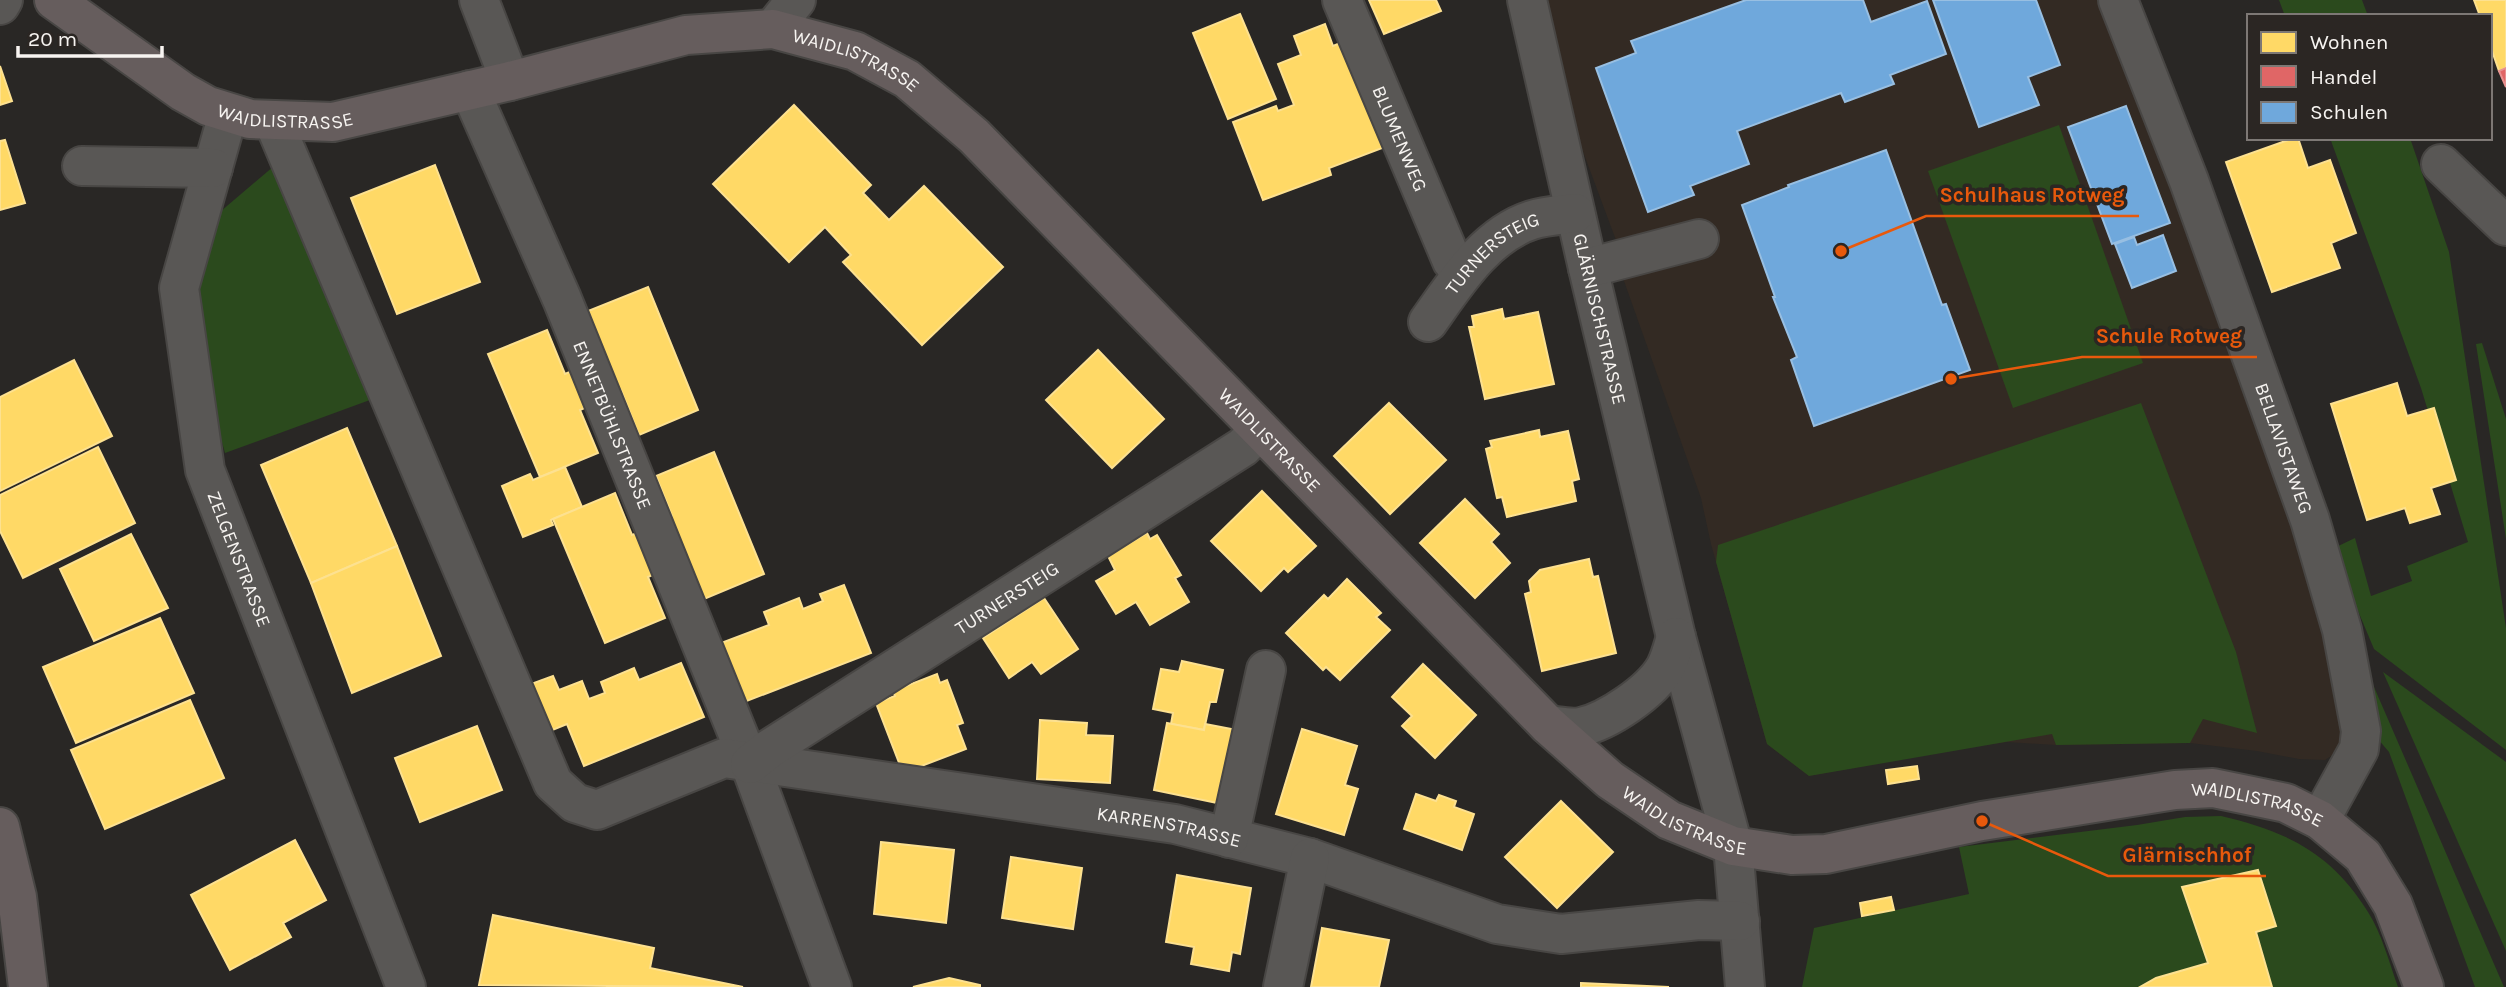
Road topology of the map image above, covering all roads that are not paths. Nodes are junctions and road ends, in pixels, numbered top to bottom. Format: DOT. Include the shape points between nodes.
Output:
graph roads {
  1 [pos="3,0"];
  2 [pos="54,0"];
  3 [pos="480,0"];
  4 [pos="1342,0"];
  5 [pos="1530,0"];
  6 [pos="2118,0"];
  7 [pos="0,5"];
  8 [pos="785,15"];
  9 [pos="510,81"];
  10 [pos="470,90"];
  11 [pos="228,114"];
  12 [pos="273,120"];
  13 [pos="2441,164"];
  14 [pos="82,166"];
  15 [pos="213,168"];
  16 [pos="1575,213"];
  17 [pos="2506,226"];
  18 [pos="1699,239"];
  19 [pos="1588,268"];
  20 [pos="1462,274"];
  21 [pos="1428,322"];
  22 [pos="1260,430"];
  23 [pos="1676,637"];
  24 [pos="1266,670"];
  25 [pos="1548,725"];
  26 [pos="750,764"];
  27 [pos="2320,820"];
  28 [pos="0,827"];
  29 [pos="1229,838"];
  30 [pos="1733,846"];
  31 [pos="1310,858"];
  32 [pos="1740,921"];
  33 [pos="28,987"];
  34 [pos="406,987"];
  35 [pos="832,987"];
  36 [pos="1283,987"];
  37 [pos="1745,987"];
  38 [pos="2424,987"];
  1 -- 7 [label="street"];
  2 -- 11 [label="main road, WAIDLISTRASSE" via="159,76"];
  3 -- 9 [label="street"];
  4 -- 20 [label="street, BLUMENWEG" via="1452,261"];
  5 -- 16 [label="street, GLÄRNISCHSTRASSE"];
  6 -- 27 [label="street, BELLAVISTAWEG" via="2189,181 2310,520 2342,630 2361,731 2359,749"];
  8 -- 9 [label="main road, WAIDLISTRASSE" via="686,35"];
  8 -- 22 [label="main road, WAIDLISTRASSE" via="907,79 974,136"];
  9 -- 10 [label="main road, WAIDLISTRASSE"];
  10 -- 12 [label="main road, WAIDLISTRASSE" via="333,122"];
  10 -- 26 [label="street, ENNETBÜHLSTRASSE" via="562,299"];
  11 -- 12 [label="main road, WAIDLISTRASSE"];
  11 -- 15 [label="street, ZELGENSTRASSE"];
  12 -- 26 [label="street, KARRENSTRASSE" via="553,783 575,803 597,810 724,758"];
  13 -- 17 [label="street"];
  14 -- 15 [label="street"];
  15 -- 34 [label="street, ZELGENSTRASSE" via="178,288 205,470"];
  16 -- 19 [label="street, GLÄRNISCHSTRASSE"];
  16 -- 20 [label="street, TURNERSTEIG" via="1532,220 1502,234"];
  18 -- 19 [label="street"];
  19 -- 23 [label="street, GLÄRNISCHSTRASSE"];
  20 -- 21 [label="street, TURNERSTEIG"];
  22 -- 25 [label="main road, WAIDLISTRASSE"];
  22 -- 26 [label="street, TURNERSTEIG" via="1243,447"];
  23 -- 25 [label="street" via="1665,667 1624,706 1580,728"];
  23 -- 30 [label="street, GLÄRNISCHSTRASSE"];
  24 -- 29 [label="street"];
  25 -- 30 [label="main road, WAIDLISTRASSE" via="1644,805"];
  26 -- 29 [label="street, KARRENSTRASSE" via="1175,824"];
  26 -- 35 [label="street, ENNETBÜHLSTRASSE"];
  27 -- 30 [label="main road, WAIDLISTRASSE" via="2286,803 2213,789 2175,790 1982,821 1826,854 1792,855"];
  27 -- 38 [label="main road, WAIDLISTRASSE" via="2363,856 2393,905"];
  28 -- 33 [label="main road" via="17,897"];
  29 -- 31 [label="street, KARRENSTRASSE"];
  30 -- 32 [label="street, GLÄRNISCHSTRASSE"];
  31 -- 32 [label="street, KARRENSTRASSE" via="1497,924 1562,934 1699,919"];
  31 -- 36 [label="street"];
  32 -- 37 [label="street, GLÄRNISCHSTRASSE"];
}
